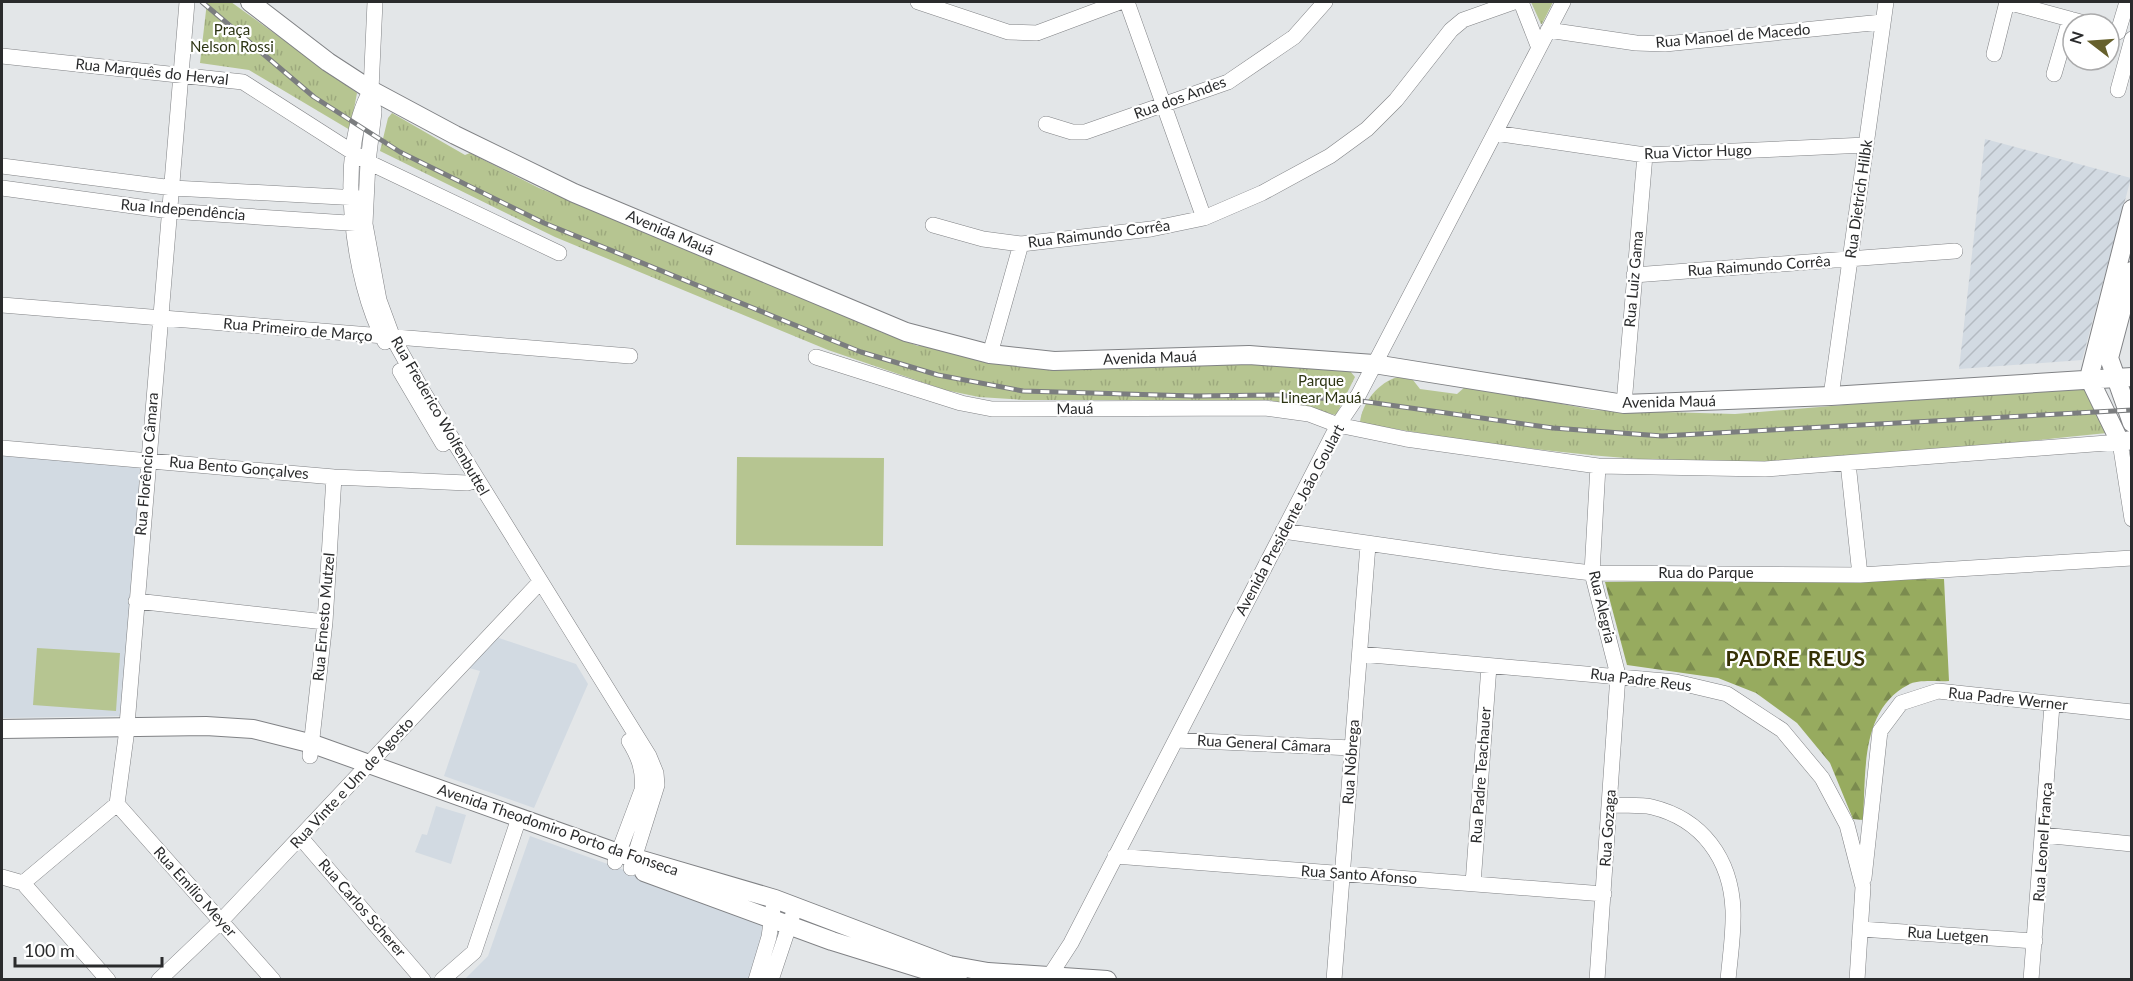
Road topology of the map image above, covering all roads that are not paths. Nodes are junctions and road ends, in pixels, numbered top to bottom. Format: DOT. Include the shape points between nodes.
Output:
graph roads {
  1 [pos="187,2"];
  2 [pos="249,2"];
  3 [pos="375,2"];
  4 [pos="918,2"];
  5 [pos="1120,2"];
  6 [pos="1127,2"];
  7 [pos="1325,2"];
  8 [pos="1514,2"];
  9 [pos="1521,2"];
  10 [pos="1563,2"];
  11 [pos="1886,2"];
  12 [pos="2127,2"];
  13 [pos="2061,17"];
  14 [pos="1882,22"];
  15 [pos="1548,30"];
  16 [pos="2122,34"];
  17 [pos="1539,48"];
  18 [pos="2061,52"];
  19 [pos="1994,54"];
  20 [pos="2,56"];
  21 [pos="2055,74"];
  22 [pos="183,75"];
  23 [pos="371,90"];
  24 [pos="2118,90"];
  25 [pos="1164,104"];
  26 [pos="1046,124"];
  27 [pos="1495,133"];
  28 [pos="1866,145"];
  29 [pos="354,154"];
  30 [pos="1645,155"];
  31 [pos="368,162"];
  32 [pos="2,166"];
  33 [pos="2,188"];
  34 [pos="173,188"];
  35 [pos="358,198"];
  36 [pos="2132,209"];
  37 [pos="170,211"];
  38 [pos="1204,218"];
  39 [pos="359,224"];
  40 [pos="933,225"];
  41 [pos="1021,244"];
  42 [pos="1955,252"];
  43 [pos="559,253"];
  44 [pos="1851,260"];
  45 [pos="2132,271"];
  46 [pos="1634,275"];
  47 [pos="2,304"];
  48 [pos="160,319"];
  49 [pos="388,338"];
  50 [pos="990,354"];
  51 [pos="630,356"];
  52 [pos="816,357"];
  53 [pos="1374,364"];
  54 [pos="2123,377"];
  55 [pos="2089,378"];
  56 [pos="1831,396"];
  57 [pos="1624,404"];
  58 [pos="2132,423"];
  59 [pos="1338,425"];
  60 [pos="2126,441"];
  61 [pos="2,448"];
  62 [pos="147,459"];
  63 [pos="1848,463"];
  64 [pos="1598,466"];
  65 [pos="334,477"];
  66 [pos="472,482"];
  67 [pos="2132,519"];
  68 [pos="1283,531"];
  69 [pos="1368,545"];
  70 [pos="2132,558"];
  71 [pos="1592,573"];
  72 [pos="1860,574"];
  73 [pos="536,586"];
  74 [pos="136,601"];
  75 [pos="325,622"];
  76 [pos="1360,654"];
  77 [pos="1489,666"];
  78 [pos="1618,675"];
  79 [pos="2052,705"];
  80 [pos="2130,711"];
  81 [pos="126,732"];
  82 [pos="5,735"];
  83 [pos="1176,740"];
  84 [pos="1352,748"];
  85 [pos="311,750"];
  86 [pos="366,769"];
  87 [pos="117,804"];
  88 [pos="1610,805"];
  89 [pos="518,823"];
  90 [pos="2043,835"];
  91 [pos="301,838"];
  92 [pos="2132,844"];
  93 [pos="1115,856"];
  94 [pos="625,860"];
  95 [pos="1343,874"];
  96 [pos="2,877"];
  97 [pos="23,883"];
  98 [pos="1473,884"];
  99 [pos="704,886"];
  100 [pos="1863,887"];
  101 [pos="1604,894"];
  102 [pos="775,899"];
  103 [pos="796,906"];
  104 [pos="772,918"];
  105 [pos="221,921"];
  106 [pos="790,924"];
  107 [pos="1861,930"];
  108 [pos="2035,941"];
  109 [pos="872,946"];
  110 [pos="907,958"];
  111 [pos="987,976"];
  112 [pos="1049,978"];
  113 [pos="1088,979"];
  114 [pos="108,980"];
  115 [pos="159,980"];
  116 [pos="273,980"];
  117 [pos="423,980"];
  118 [pos="442,980"];
  119 [pos="756,980"];
  120 [pos="771,980"];
  121 [pos="958,980"];
  122 [pos="1107,980"];
  123 [pos="1334,980"];
  124 [pos="1597,980"];
  125 [pos="1728,980"];
  126 [pos="1857,980"];
  127 [pos="2031,980"];
  1 -- 22 [label="street, Rua Florêncio Câmara"];
  2 -- 23 [label="main road, Avenida Mauá"];
  3 -- 23 [label="street"];
  4 -- 5 [label="street" via="1008,32 1037,33"];
  6 -- 25 [label="street"];
  7 -- 25 [label="street, Rua dos Andes" via="1294,37 1228,82"];
  8 -- 38 [label="street, Rua Raimundo Corrêa" via="1463,20 1451,30 1396,100 1367,129 1330,156 1262,193"];
  9 -- 17 [label="street"];
  10 -- 15 [label="street, Avenida Presidente João Goulart"];
  11 -- 14 [label="street, Rua Dietrich Hilbk"];
  12 -- 16 [label="street"];
  13 -- 19 [label="street" via="2007,2"];
  14 -- 15 [label="street, Rua Manoel de Macedo" via="1665,44"];
  14 -- 28 [label="street, Rua Dietrich Hilbk"];
  15 -- 17 [label="street, Avenida Presidente João Goulart"];
  16 -- 24 [label="street"];
  17 -- 27 [label="street, Avenida Presidente João Goulart"];
  18 -- 21 [label="street"];
  20 -- 22 [label="street, Rua Marquês do Herval"];
  22 -- 29 [label="street, Rua Marquês do Herval" via="243,82"];
  22 -- 34 [label="street, Rua Florêncio Câmara"];
  23 -- 29 [label="street, Rua Frederico Wolfenbuttel" via="362,106"];
  23 -- 31 [label="street, Rua Frederico Wolfenbuttel" via="374,112"];
  23 -- 50 [label="main road, Avenida Mauá" via="574,193 906,332"];
  25 -- 26 [label="street, Rua dos Andes" via="1086,132"];
  25 -- 38 [label="street"];
  27 -- 30 [label="street, Rua Victor Hugo"];
  27 -- 53 [label="street, Avenida Presidente João Goulart"];
  28 -- 30 [label="street, Rua Victor Hugo"];
  28 -- 44 [label="street, Rua Dietrich Hilbk"];
  29 -- 31 [label="street"];
  29 -- 35 [label="street, Rua Frederico Wolfenbuttel"];
  30 -- 46 [label="street, Rua Luiz Gama"];
  31 -- 35 [label="street, Rua Frederico Wolfenbuttel"];
  31 -- 43 [label="street"];
  32 -- 34 [label="street, Rua Independência"];
  33 -- 37 [label="street, Rua Independência"];
  34 -- 35 [label="street, Rua Independência"];
  34 -- 37 [label="street, Rua Florêncio Câmara"];
  35 -- 39 [label="street, Rua Frederico Wolfenbuttel"];
  36 -- 55 [label="main road"];
  37 -- 39 [label="street, Rua Independência"];
  37 -- 48 [label="street, Rua Florêncio Câmara"];
  38 -- 41 [label="street, Rua Raimundo Corrêa" via="1151,229"];
  39 -- 49 [label="street, Rua Frederico Wolfenbuttel"];
  40 -- 41 [label="street, Rua Raimundo Corrêa" via="983,239"];
  41 -- 50 [label="street"];
  42 -- 44 [label="street, Rua Raimundo Corrêa"];
  44 -- 46 [label="street, Rua Raimundo Corrêa"];
  44 -- 56 [label="street, Rua Dietrich Hilbk"];
  45 -- 54 [label="main road" via="2109,358"];
  46 -- 57 [label="street, Rua Luiz Gama"];
  47 -- 48 [label="street, Rua Primeiro de Março"];
  48 -- 49 [label="street, Rua Primeiro de Março"];
  48 -- 62 [label="street, Rua Florêncio Câmara"];
  49 -- 51 [label="street, Rua Primeiro de Março"];
  49 -- 66 [label="street, Rua Frederico Wolfenbuttel"];
  50 -- 53 [label="main road, Avenida Mauá" via="1054,361 1249,355"];
  52 -- 59 [label="street, Mauá" via="961,403 992,409 1265,408 1309,414"];
  53 -- 57 [label="main road, Avenida Mauá"];
  53 -- 59 [label="street, Avenida Presidente João Goulart"];
  54 -- 55 [label="main road, Avenida Mauá"];
  54 -- 58 [label="main road"];
  55 -- 56 [label="main road, Avenida Mauá"];
  55 -- 60 [label="main road"];
  56 -- 57 [label="main road, Avenida Mauá"];
  59 -- 64 [label="street" via="1482,452"];
  59 -- 68 [label="street, Avenida Presidente João Goulart"];
  60 -- 63 [label="street"];
  60 -- 67 [label="street"];
  61 -- 62 [label="street, Rua Bento Gonçalves"];
  62 -- 65 [label="street, Rua Bento Gonçalves"];
  62 -- 74 [label="street, Rua Florêncio Câmara"];
  63 -- 64 [label="street" via="1753,469"];
  63 -- 72 [label="street"];
  64 -- 71 [label="street, Rua Alegria"];
  65 -- 66 [label="street, Rua Bento Gonçalves"];
  65 -- 75 [label="street, Rua Ernesto Mutzel"];
  66 -- 73 [label="street, Rua Frederico Wolfenbuttel"];
  68 -- 69 [label="street, Rua do Parque"];
  68 -- 83 [label="street, Avenida Presidente João Goulart"];
  69 -- 71 [label="street, Rua do Parque"];
  69 -- 76 [label="street, Rua Nóbrega"];
  70 -- 72 [label="street, Rua do Parque"];
  71 -- 72 [label="street, Rua do Parque"];
  71 -- 78 [label="street, Rua Alegria"];
  73 -- 86 [label="street, Rua Vinte e Um de Agosto"];
  73 -- 94 [label="street, Rua Frederico Wolfenbuttel" via="635,750 643,777 642,790"];
  74 -- 75 [label="street"];
  74 -- 81 [label="street, Rua Florêncio Câmara"];
  75 -- 85 [label="street, Rua Ernesto Mutzel"];
  76 -- 77 [label="street, Rua Padre Reus"];
  76 -- 84 [label="street, Rua Nóbrega"];
  77 -- 78 [label="street, Rua Padre Reus"];
  77 -- 98 [label="street, Rua Padre Teachauer"];
  78 -- 88 [label="street, Rua Gozaga"];
  78 -- 100 [label="street, Rua Padre Reus" via="1677,682 1727,694 1782,730 1822,778 1847,825"];
  79 -- 80 [label="street, Rua Padre Werner"];
  79 -- 90 [label="street, Rua Leonel França"];
  79 -- 100 [label="street, Rua Padre Werner" via="1938,691 1901,703 1880,731"];
  81 -- 82 [label="main road, Avenida Theodomiro Porto da Fonseca"];
  81 -- 85 [label="main road, Avenida Theodomiro Porto da Fonseca" via="253,729"];
  81 -- 87 [label="street, Rua Florêncio Câmara"];
  83 -- 84 [label="street, Rua General Câmara"];
  83 -- 93 [label="street, Avenida Presidente João Goulart"];
  84 -- 95 [label="street, Rua Nóbrega"];
  85 -- 86 [label="main road, Avenida Theodomiro Porto da Fonseca"];
  86 -- 89 [label="main road, Avenida Theodomiro Porto da Fonseca"];
  86 -- 91 [label="street, Rua Vinte e Um de Agosto"];
  87 -- 97 [label="street"];
  87 -- 105 [label="street, Rua Emílio Meyer"];
  88 -- 101 [label="street, Rua Gozaga"];
  88 -- 125 [label="street" via="1650,806 1686,819 1713,846 1728,873 1733,911"];
  89 -- 94 [label="main road, Avenida Theodomiro Porto da Fonseca"];
  89 -- 118 [label="street" via="474,952"];
  90 -- 92 [label="street"];
  90 -- 108 [label="street, Rua Leonel França"];
  91 -- 105 [label="street, Rua Vinte e Um de Agosto"];
  91 -- 117 [label="street, Rua Carlos Scherer"];
  93 -- 95 [label="street, Rua Santo Afonso"];
  93 -- 112 [label="street, Avenida Presidente João Goulart"];
  94 -- 99 [label="main road, Avenida Theodomiro Porto da Fonseca"];
  95 -- 98 [label="street, Rua Santo Afonso"];
  95 -- 123 [label="street, Rua Nóbrega"];
  96 -- 97 [label="street"];
  97 -- 114 [label="street"];
  98 -- 101 [label="street, Rua Santo Afonso"];
  99 -- 102 [label="main road, Avenida Theodomiro Porto da Fonseca"];
  99 -- 104 [label="main road, Avenida Theodomiro Porto da Fonseca"];
  100 -- 107 [label="street, Rua Padre Reus"];
  101 -- 124 [label="street, Rua Gozaga"];
  102 -- 103 [label="main road, Avenida Theodomiro Porto da Fonseca"];
  102 -- 104 [label="street"];
  103 -- 106 [label="street"];
  103 -- 109 [label="main road, Avenida Theodomiro Porto da Fonseca"];
  104 -- 106 [label="main road, Avenida Theodomiro Porto da Fonseca"];
  104 -- 119 [label="street"];
  105 -- 115 [label="street, Rua Vinte e Um de Agosto"];
  105 -- 116 [label="street, Rua Emílio Meyer"];
  106 -- 109 [label="main road, Avenida Theodomiro Porto da Fonseca"];
  106 -- 120 [label="street"];
  107 -- 108 [label="street, Rua Luetgen"];
  107 -- 126 [label="street, Rua Padre Reus"];
  108 -- 127 [label="street, Rua Leonel França"];
  109 -- 110 [label="main road, Avenida Theodomiro Porto da Fonseca"];
  110 -- 111 [label="main road, Avenida Theodomiro Porto da Fonseca"];
  110 -- 121 [label="main road, Avenida Theodomiro Porto da Fonseca"];
  111 -- 112 [label="main road, Avenida Theodomiro Porto da Fonseca"];
  112 -- 113 [label="main road, Avenida Theodomiro Porto da Fonseca"];
  113 -- 122 [label="main road, Avenida Theodomiro Porto da Fonseca"];
}
